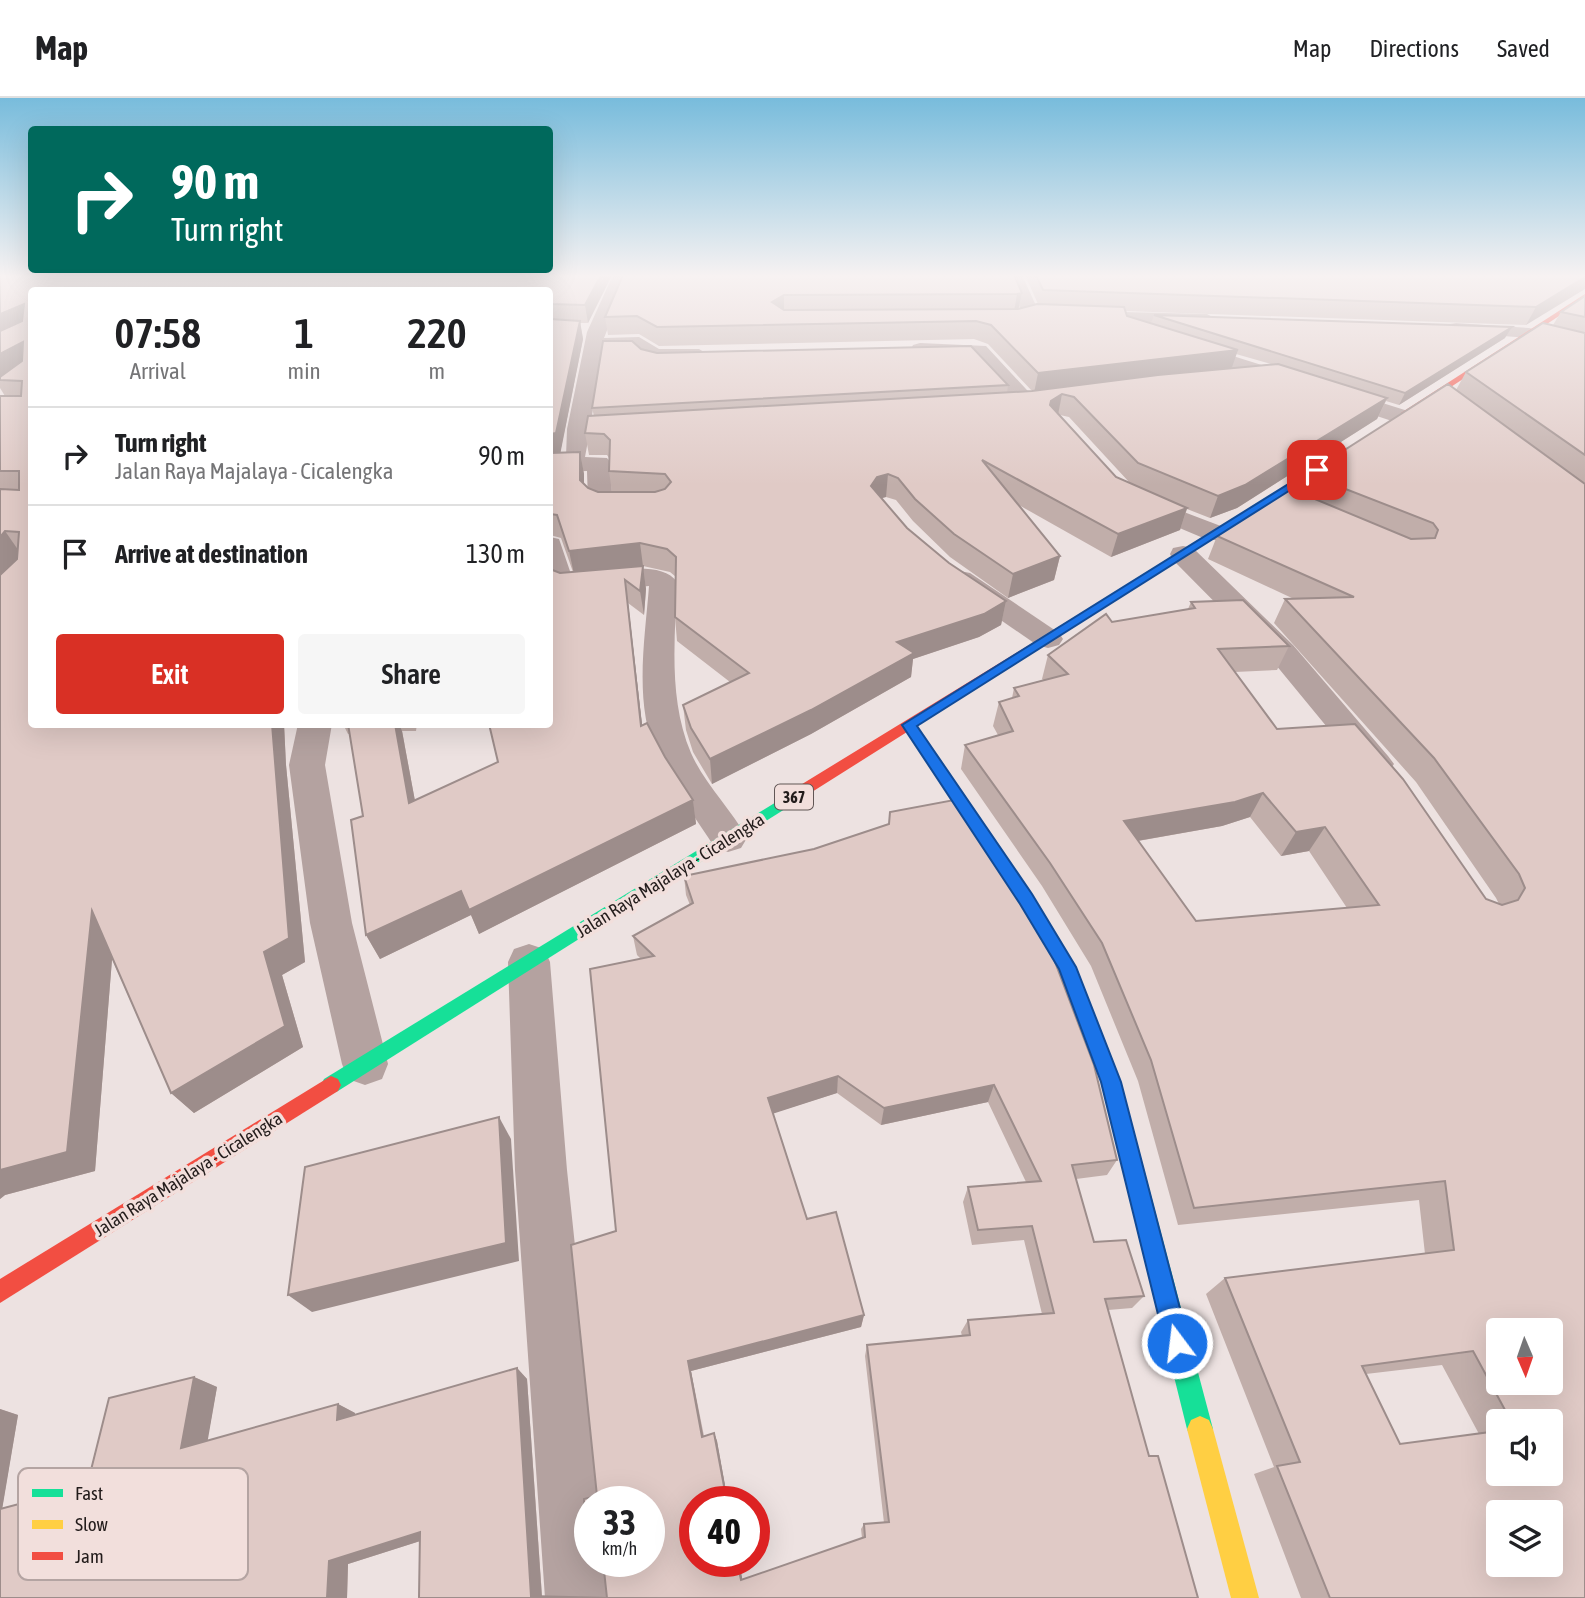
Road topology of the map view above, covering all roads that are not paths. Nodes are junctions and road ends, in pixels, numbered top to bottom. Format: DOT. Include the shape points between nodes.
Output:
graph roads {
  1 [pos="594,345"];
  2 [pos="641,345"];
  3 [pos="1180,345"];
  4 [pos="1513,345"];
  5 [pos="895,350"];
  6 [pos="724,355"];
  7 [pos="1225,360"];
  8 [pos="1172,365"];
  9 [pos="1269,375"];
  10 [pos="1032,379"];
  11 [pos="1215,380"];
  12 [pos="1007,382"];
  13 [pos="1053,399"];
  14 [pos="1028,403"];
  15 [pos="1000,405"];
  16 [pos="1400,416"];
  17 [pos="660,426"];
  18 [pos="578,429"];
  19 [pos="561,464"];
  20 [pos="1115,486"];
  21 [pos="1276,497"];
  22 [pos="658,503"];
  23 [pos="1306,510"];
  24 [pos="1217,534"];
  25 [pos="1183,554"];
  26 [pos="553,557"];
  27 [pos="943,566"];
  28 [pos="1048,639"];
  29 [pos="909,725"];
  30 [pos="314,728"];
  31 [pos="1392,783"];
  32 [pos="729,838"];
  33 [pos="529,962"];
  34 [pos="365,1065"];
  35 [pos="0,1292"];
  36 [pos="579,1598"];
  37 [pos="1245,1598"];
  1 -- 18 [label="street"];
  2 -- 6 [label="street" via="658,355"];
  3 -- 7 [label="street"];
  4 -- 16 [label="main road, Jalan Raya Majalaya - Cicalengka / 367" via="1443,396"];
  5 -- 12 [label="street" via="973,348"];
  7 -- 8 [label="street"];
  7 -- 9 [label="street"];
  9 -- 11 [label="street"];
  9 -- 16 [label="street"];
  10 -- 12 [label="street"];
  12 -- 14 [label="street"];
  13 -- 14 [label="street"];
  14 -- 15 [label="street"];
  16 -- 21 [label="main road, Jalan Raya Majalaya - Cicalengka / 367"];
  17 -- 18 [label="street"];
  18 -- 19 [label="street"];
  19 -- 22 [label="street" via="601,465 600,503"];
  20 -- 24 [label="street" via="1134,500"];
  21 -- 23 [label="street"];
  21 -- 24 [label="main road, Jalan Raya Majalaya - Cicalengka / 367"];
  24 -- 25 [label="main road, Jalan Raya Majalaya - Cicalengka / 367"];
  25 -- 28 [label="main road, Jalan Raya Majalaya - Cicalengka / 367"];
  25 -- 31 [label="street" via="1282,652"];
  26 -- 32 [label="street" via="559,581 565,586 648,576 663,582 661,706 674,755"];
  27 -- 28 [label="street"];
  28 -- 29 [label="main road, Jalan Raya Majalaya - Cicalengka / 367"];
  29 -- 32 [label="main road, Jalan Raya Majalaya - Cicalengka / 367"];
  29 -- 37 [label="main road" via="1026,899 1067,967 1087,1018 1111,1082"];
  30 -- 34 [label="street" via="309,779 331,923"];
  32 -- 33 [label="main road, Jalan Raya Majalaya - Cicalengka / 367"];
  33 -- 34 [label="main road, Jalan Raya Majalaya - Cicalengka / 367"];
  33 -- 36 [label="street" via="541,1170"];
  34 -- 35 [label="main road, Jalan Raya Majalaya - Cicalengka / 367"];
}
